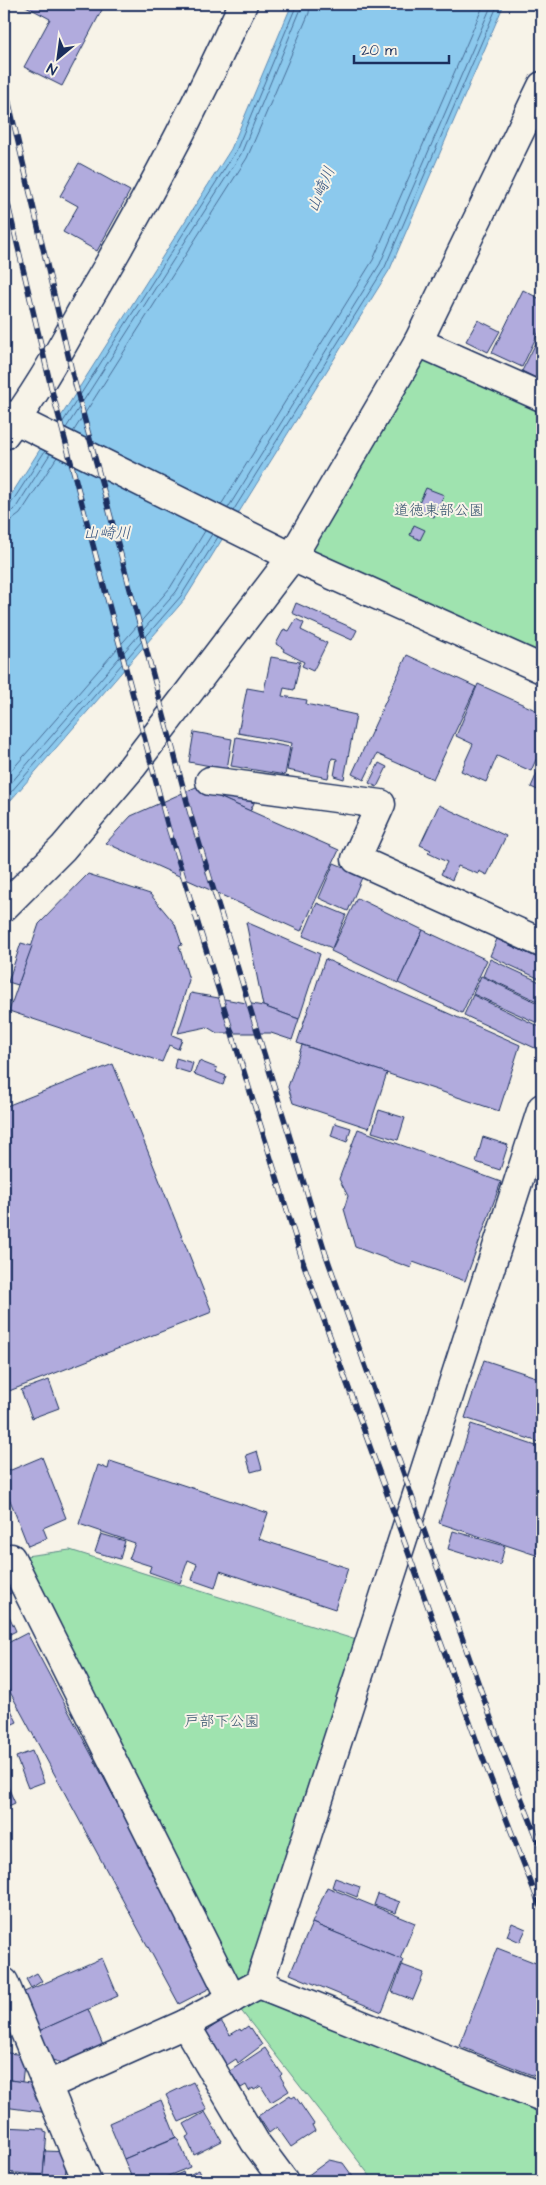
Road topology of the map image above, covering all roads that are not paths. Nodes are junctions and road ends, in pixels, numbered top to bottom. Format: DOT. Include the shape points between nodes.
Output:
graph roads {
  1 [pos="243,4"];
  2 [pos="542,86"];
  3 [pos="418,342"];
  4 [pos="542,397"];
  5 [pos="14,424"];
  6 [pos="282,553"];
  7 [pos="542,669"];
  8 [pos="210,782"];
  9 [pos="4,907"];
  10 [pos="542,943"];
  11 [pos="542,1108"];
  12 [pos="4,1560"];
  13 [pos="4,1982"];
  14 [pos="259,1984"];
  15 [pos="232,1999"];
  16 [pos="185,2024"];
  17 [pos="48,2085"];
  18 [pos="542,2097"];
  19 [pos="87,2181"];
  20 [pos="284,2181"];
  1 -- 5 [label="street" via="140,212"];
  2 -- 3 [label="street"];
  3 -- 4 [label="street"];
  3 -- 6 [label="street"];
  5 -- 6 [label="street"];
  6 -- 7 [label="street"];
  6 -- 9 [label="street" via="132,766 63,848"];
  8 -- 10 [label="street" via="381,804 356,859"];
  11 -- 14 [label="street"];
  12 -- 15 [label="street" via="11,1558"];
  13 -- 17 [label="street"];
  14 -- 15 [label="street"];
  14 -- 18 [label="street"];
  15 -- 16 [label="street"];
  16 -- 17 [label="street"];
  16 -- 20 [label="street" via="255,2142"];
  17 -- 19 [label="street"];
}
